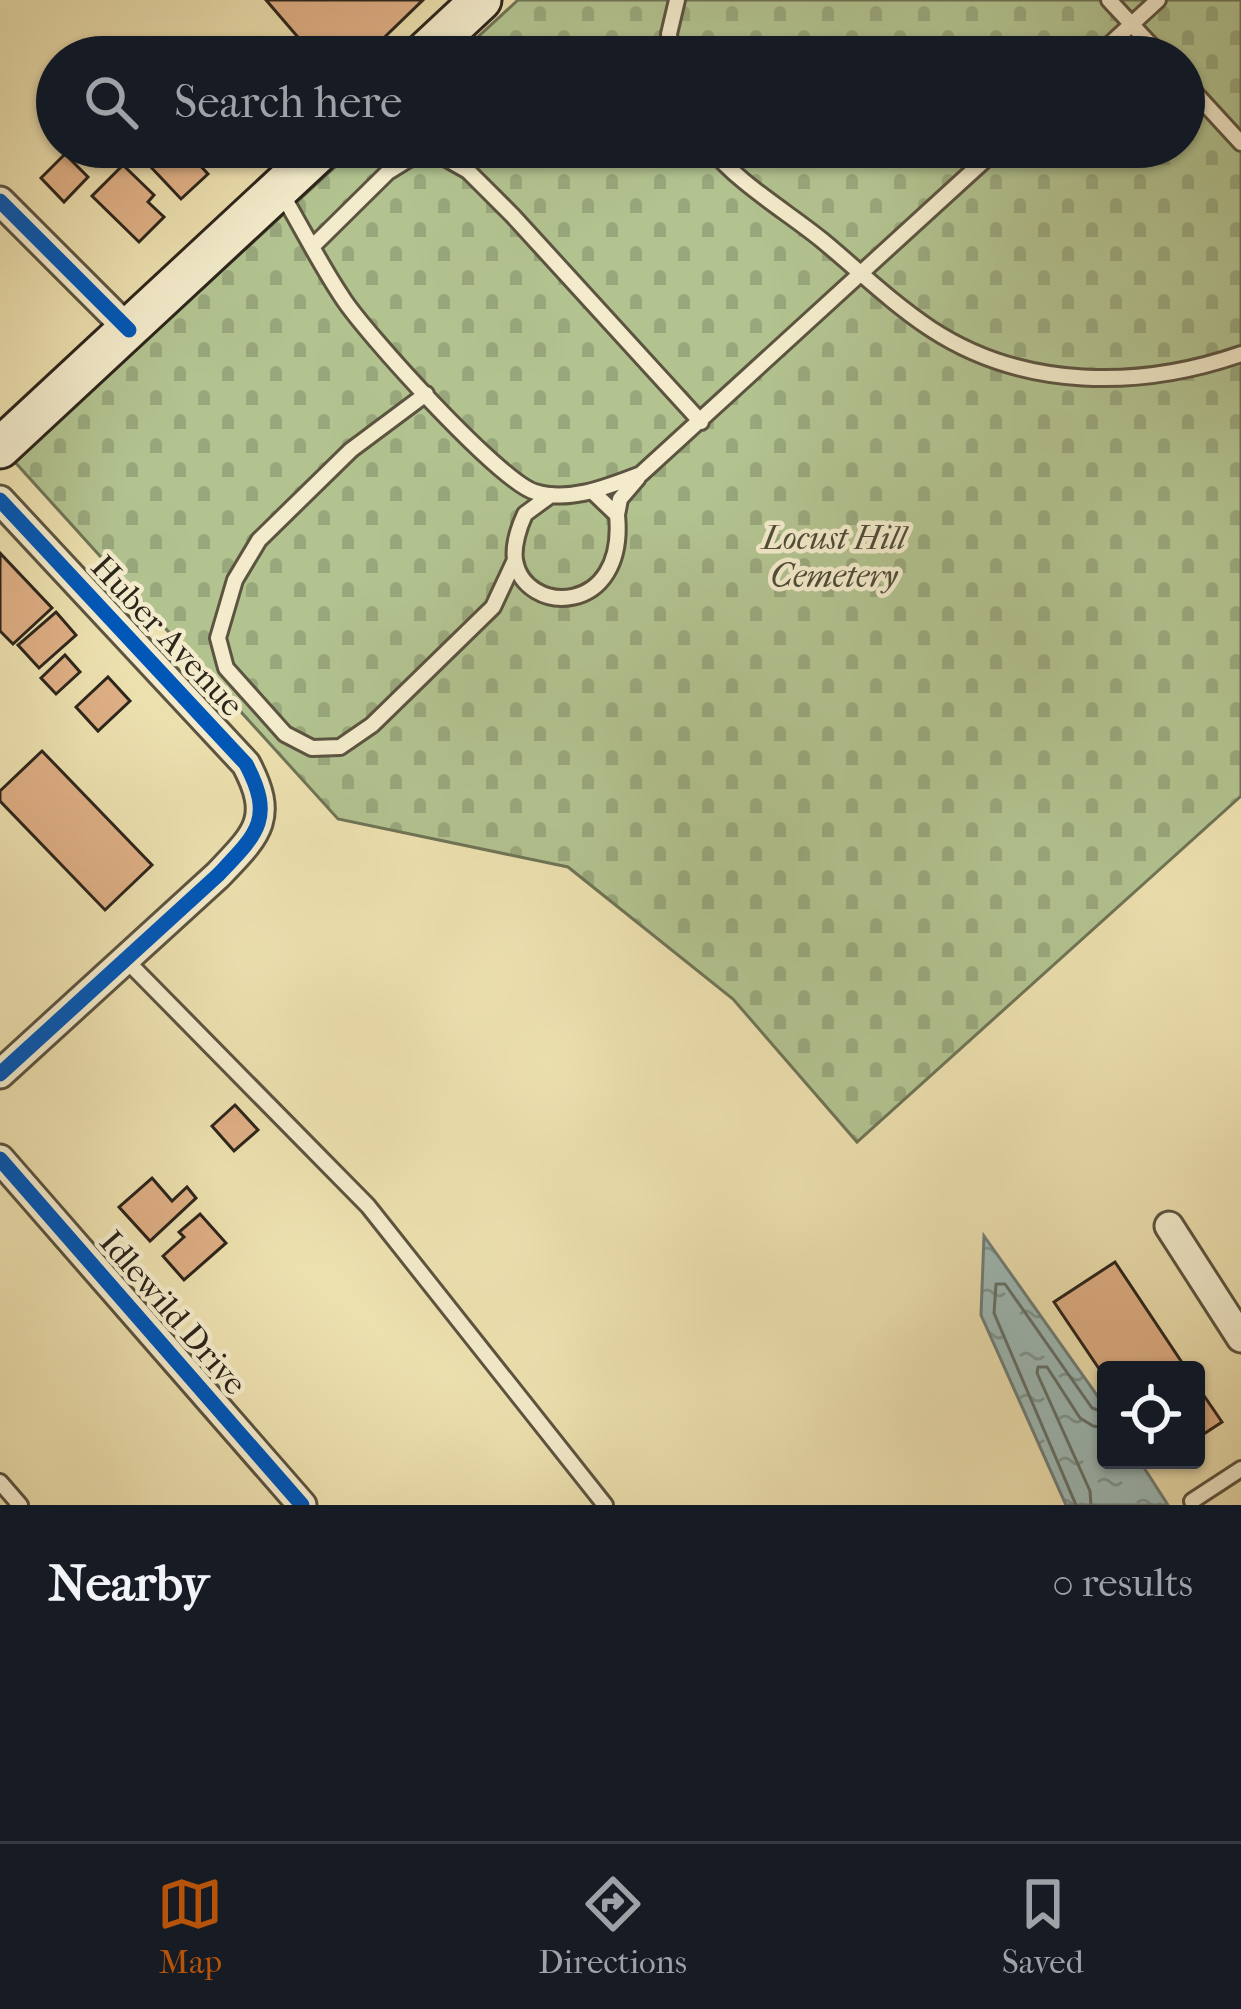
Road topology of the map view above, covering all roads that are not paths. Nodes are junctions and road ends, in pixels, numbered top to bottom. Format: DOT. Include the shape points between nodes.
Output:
graph roads {
  1 [pos="481,0"];
  2 [pos="677,0"];
  3 [pos="1109,0"];
  4 [pos="1158,0"];
  5 [pos="1132,24"];
  6 [pos="442,36"];
  7 [pos="669,36"];
  8 [pos="1119,36"];
  9 [pos="1143,36"];
  10 [pos="1205,104"];
  11 [pos="1241,143"];
  12 [pos="302,168"];
  13 [pos="394,168"];
  14 [pos="463,168"];
  15 [pos="735,168"];
  16 [pos="976,168"];
  17 [pos="279,189"];
  18 [pos="0,202"];
  19 [pos="313,246"];
  20 [pos="860,275"];
  21 [pos="128,330"];
  22 [pos="1241,354"];
  23 [pos="426,394"];
  24 [pos="701,422"];
  25 [pos="0,448"];
  26 [pos="641,475"];
  27 [pos="507,477"];
  28 [pos="593,492"];
  29 [pos="550,495"];
  30 [pos="0,500"];
  31 [pos="525,514"];
  32 [pos="617,514"];
  33 [pos="515,560"];
  34 [pos="544,594"];
  35 [pos="494,607"];
  36 [pos="125,958"];
  37 [pos="0,1074"];
  38 [pos="0,1159"];
  39 [pos="1169,1226"];
  40 [pos="1241,1338"];
  41 [pos="1241,1469"];
  42 [pos="0,1482"];
  43 [pos="1192,1501"];
  44 [pos="20,1505"];
  45 [pos="302,1505"];
  46 [pos="605,1505"];
  1 -- 6 [label="main road"];
  2 -- 7 [label="lane"];
  3 -- 5 [label="lane"];
  4 -- 5 [label="lane"];
  5 -- 8 [label="lane"];
  5 -- 9 [label="lane"];
  10 -- 11 [label="lane"];
  12 -- 17 [label="main road"];
  13 -- 19 [label="lane"];
  14 -- 24 [label="lane"];
  15 -- 20 [label="lane"];
  16 -- 20 [label="lane"];
  17 -- 19 [label="lane"];
  17 -- 21 [label="main road"];
  18 -- 21 [label="street"];
  19 -- 23 [label="lane" via="344,301"];
  20 -- 22 [label="lane" via="977,354 1056,375 1148,378"];
  20 -- 24 [label="lane"];
  21 -- 25 [label="main road"];
  23 -- 27 [label="lane"];
  23 -- 35 [label="lane" via="351,450 259,540 235,580 218,638 226,668 285,734 312,748 340,747"];
  24 -- 26 [label="lane"];
  26 -- 28 [label="lane"];
  26 -- 32 [label="lane"];
  27 -- 29 [label="lane"];
  27 -- 31 [label="lane"];
  28 -- 29 [label="lane"];
  28 -- 32 [label="lane"];
  29 -- 31 [label="lane"];
  30 -- 36 [label="street, Huber Avenue" via="246,764 262,793 247,845"];
  31 -- 33 [label="lane"];
  32 -- 34 [label="lane" via="617,554 603,582 573,598"];
  33 -- 34 [label="lane" via="524,580"];
  33 -- 35 [label="lane"];
  34 -- 35 [label="lane" via="508,596"];
  36 -- 37 [label="street"];
  36 -- 46 [label="lane" via="368,1206"];
  38 -- 45 [label="street, Idlewild Drive"];
  39 -- 40 [label="street"];
  41 -- 43 [label="lane"];
  42 -- 44 [label="lane"];
}
